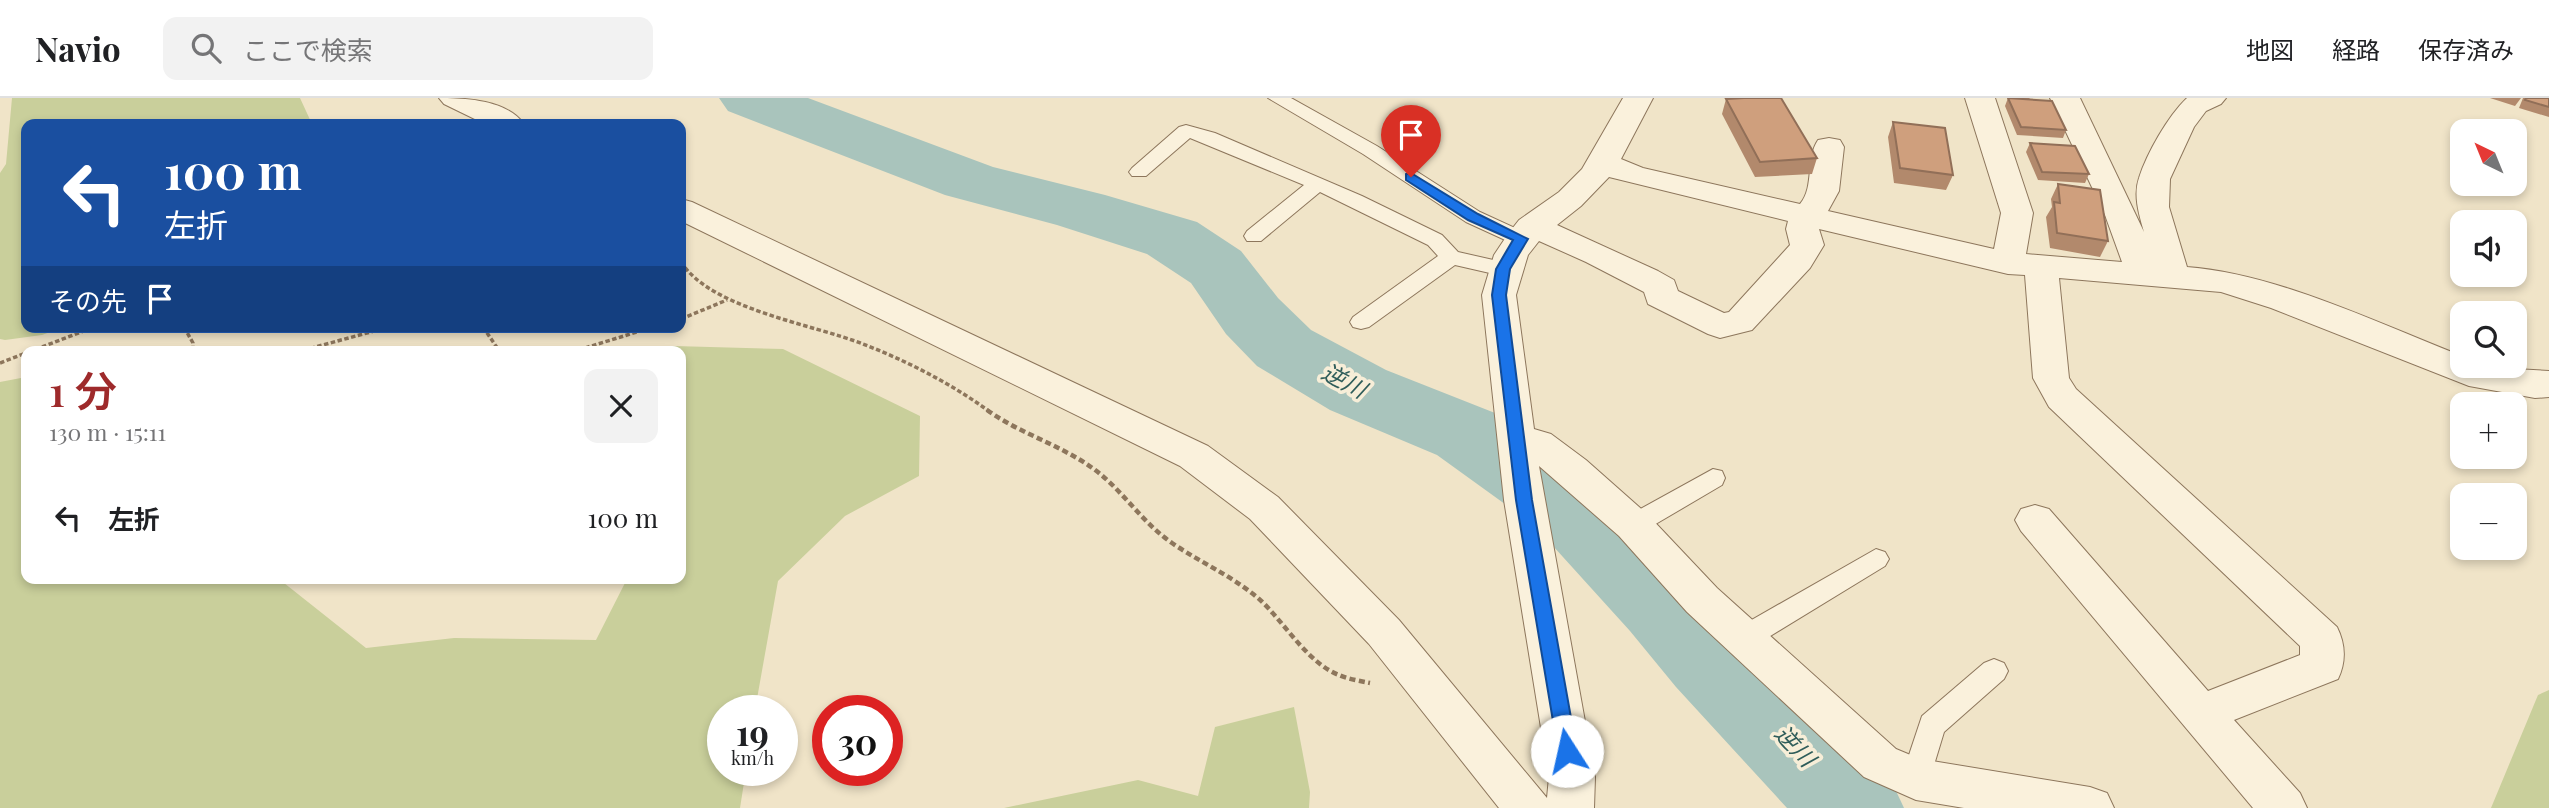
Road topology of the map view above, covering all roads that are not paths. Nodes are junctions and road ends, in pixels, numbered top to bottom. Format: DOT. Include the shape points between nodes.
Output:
graph roads {
  1 [pos="454,98"];
  2 [pos="1277,98"];
  3 [pos="1638,98"];
  4 [pos="1980,98"];
  5 [pos="2065,98"];
  6 [pos="2211,98"];
  7 [pos="498,119"];
  8 [pos="1829,147"];
  9 [pos="1603,163"];
  10 [pos="1139,172"];
  11 [pos="1318,184"];
  12 [pos="686,211"];
  13 [pos="1805,215"];
  14 [pos="1526,233"];
  15 [pos="1254,236"];
  16 [pos="1451,257"];
  17 [pos="2024,265"];
  18 [pos="1503,269"];
  19 [pos="2173,276"];
  20 [pos="1361,322"];
  21 [pos="2549,384"];
  22 [pos="1518,443"];
  23 [pos="1713,478"];
  24 [pos="2035,520"];
  25 [pos="1633,525"];
  26 [pos="1876,559"];
  27 [pos="1744,638"];
  28 [pos="1994,671"];
  29 [pos="2200,714"];
  30 [pos="1916,779"];
  31 [pos="1528,808"];
  32 [pos="1570,808"];
  33 [pos="2090,808"];
  34 [pos="2283,808"];
  1 -- 7 [label="street"];
  2 -- 14 [label="lane" via="1370,150 1473,217"];
  3 -- 9 [label="street"];
  4 -- 17 [label="street" via="2017,213"];
  5 -- 19 [label="street" via="2138,260"];
  6 -- 19 [label="street" via="2196,105 2180,127 2154,179 2153,207"];
  8 -- 13 [label="street" via="1820,198"];
  9 -- 13 [label="street" via="1633,175"];
  9 -- 14 [label="street" via="1585,186"];
  10 -- 11 [label="lane" via="1185,131"];
  11 -- 15 [label="lane"];
  11 -- 16 [label="lane" via="1435,240"];
  12 -- 31 [label="street" via="1194,456 1264,508 1384,632"];
  13 -- 14 [label="street" via="1801,232 1807,245 1798,260 1740,322 1720,326 1660,296 1662,288 1618,263 1570,240"];
  13 -- 17 [label="street"];
  14 -- 18 [label="street"];
  16 -- 18 [label="lane"];
  16 -- 20 [label="lane"];
  17 -- 19 [label="street"];
  17 -- 29 [label="street" via="2051,377 2062,398 2322,640 2322,666"];
  18 -- 22 [label="street" via="1499,295"];
  19 -- 21 [label="street" via="2224,281 2283,300 2482,377"];
  22 -- 25 [label="street" via="1537,444"];
  22 -- 32 [label="street" via="1572,777"];
  23 -- 25 [label="lane"];
  24 -- 29 [label="street"];
  25 -- 27 [label="street"];
  26 -- 27 [label="lane"];
  27 -- 30 [label="street" via="1880,763"];
  28 -- 30 [label="lane" via="1932,725"];
  29 -- 34 [label="street"];
  30 -- 33 [label="street"];
}
